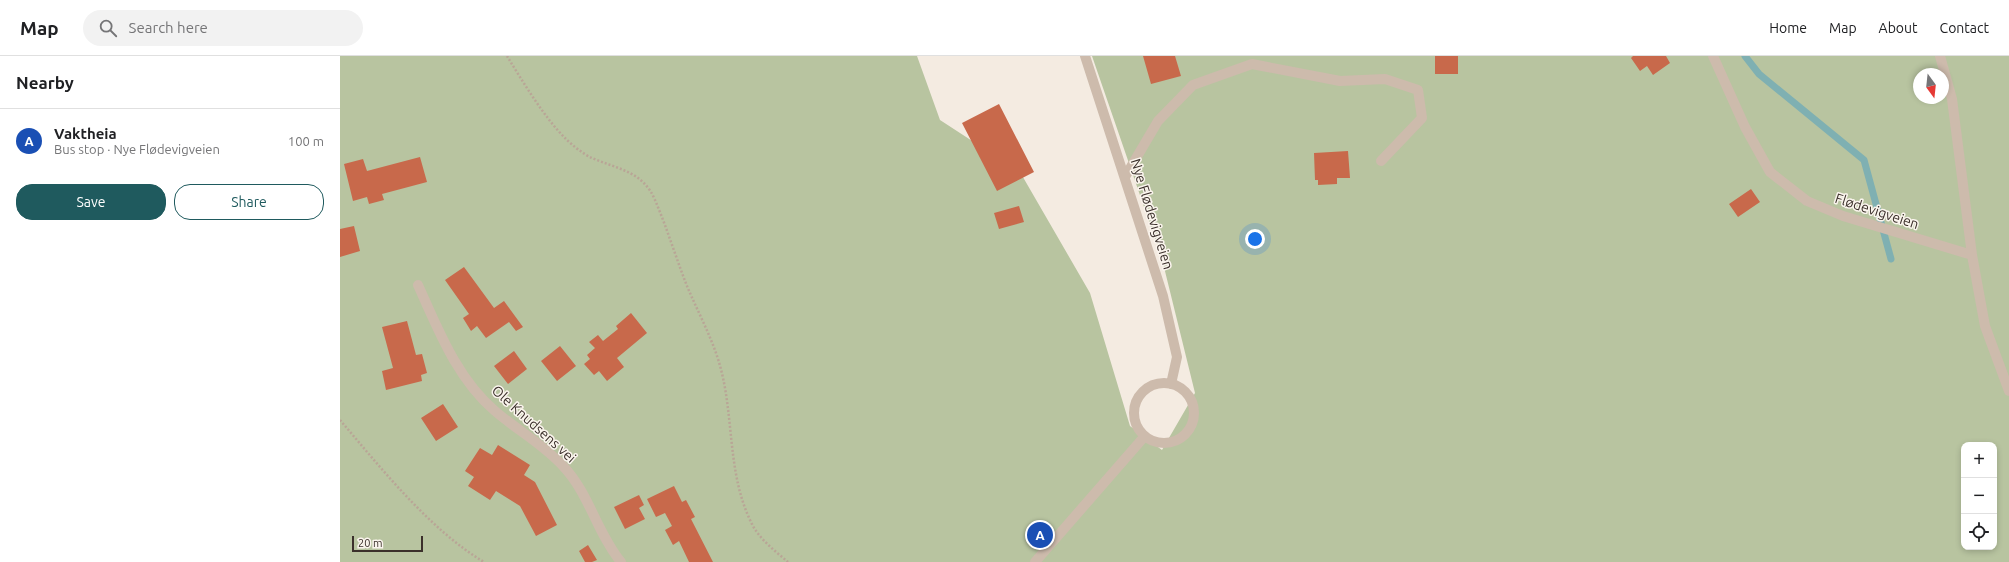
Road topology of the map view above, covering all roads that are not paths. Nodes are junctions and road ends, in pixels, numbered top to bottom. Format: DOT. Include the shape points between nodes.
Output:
graph roads {
  1 [pos="1085,56"];
  2 [pos="1712,56"];
  3 [pos="1940,56"];
  4 [pos="1381,161"];
  5 [pos="1126,177"];
  6 [pos="1972,255"];
  7 [pos="418,285"];
  8 [pos="1171,384"];
  9 [pos="2009,391"];
  10 [pos="1144,437"];
  11 [pos="621,562"];
  12 [pos="1035,562"];
  1 -- 5 [label="street, Nye Flødevigveien"];
  2 -- 6 [label="street, Flødevigveien" via="1745,127 1770,172 1807,201 1892,232"];
  3 -- 6 [label="street" via="1952,99"];
  4 -- 5 [label="street" via="1422,118 1418,90 1385,79 1340,81 1252,64 1193,85 1158,121"];
  5 -- 8 [label="street, Nye Flødevigveien" via="1163,296 1177,357"];
  6 -- 9 [label="street" via="1985,326"];
  7 -- 11 [label="street, Ole Knudsens vei" via="443,340 465,378 494,411 564,466"];
  8 -- 10 [label="street" via="1151,386 1137,399 1134,419"];
  8 -- 10 [label="street" via="1188,394 1193,403 1195,413 1189,432 1182,439 1172,443 1152,442"];
  10 -- 12 [label="street"];
}
